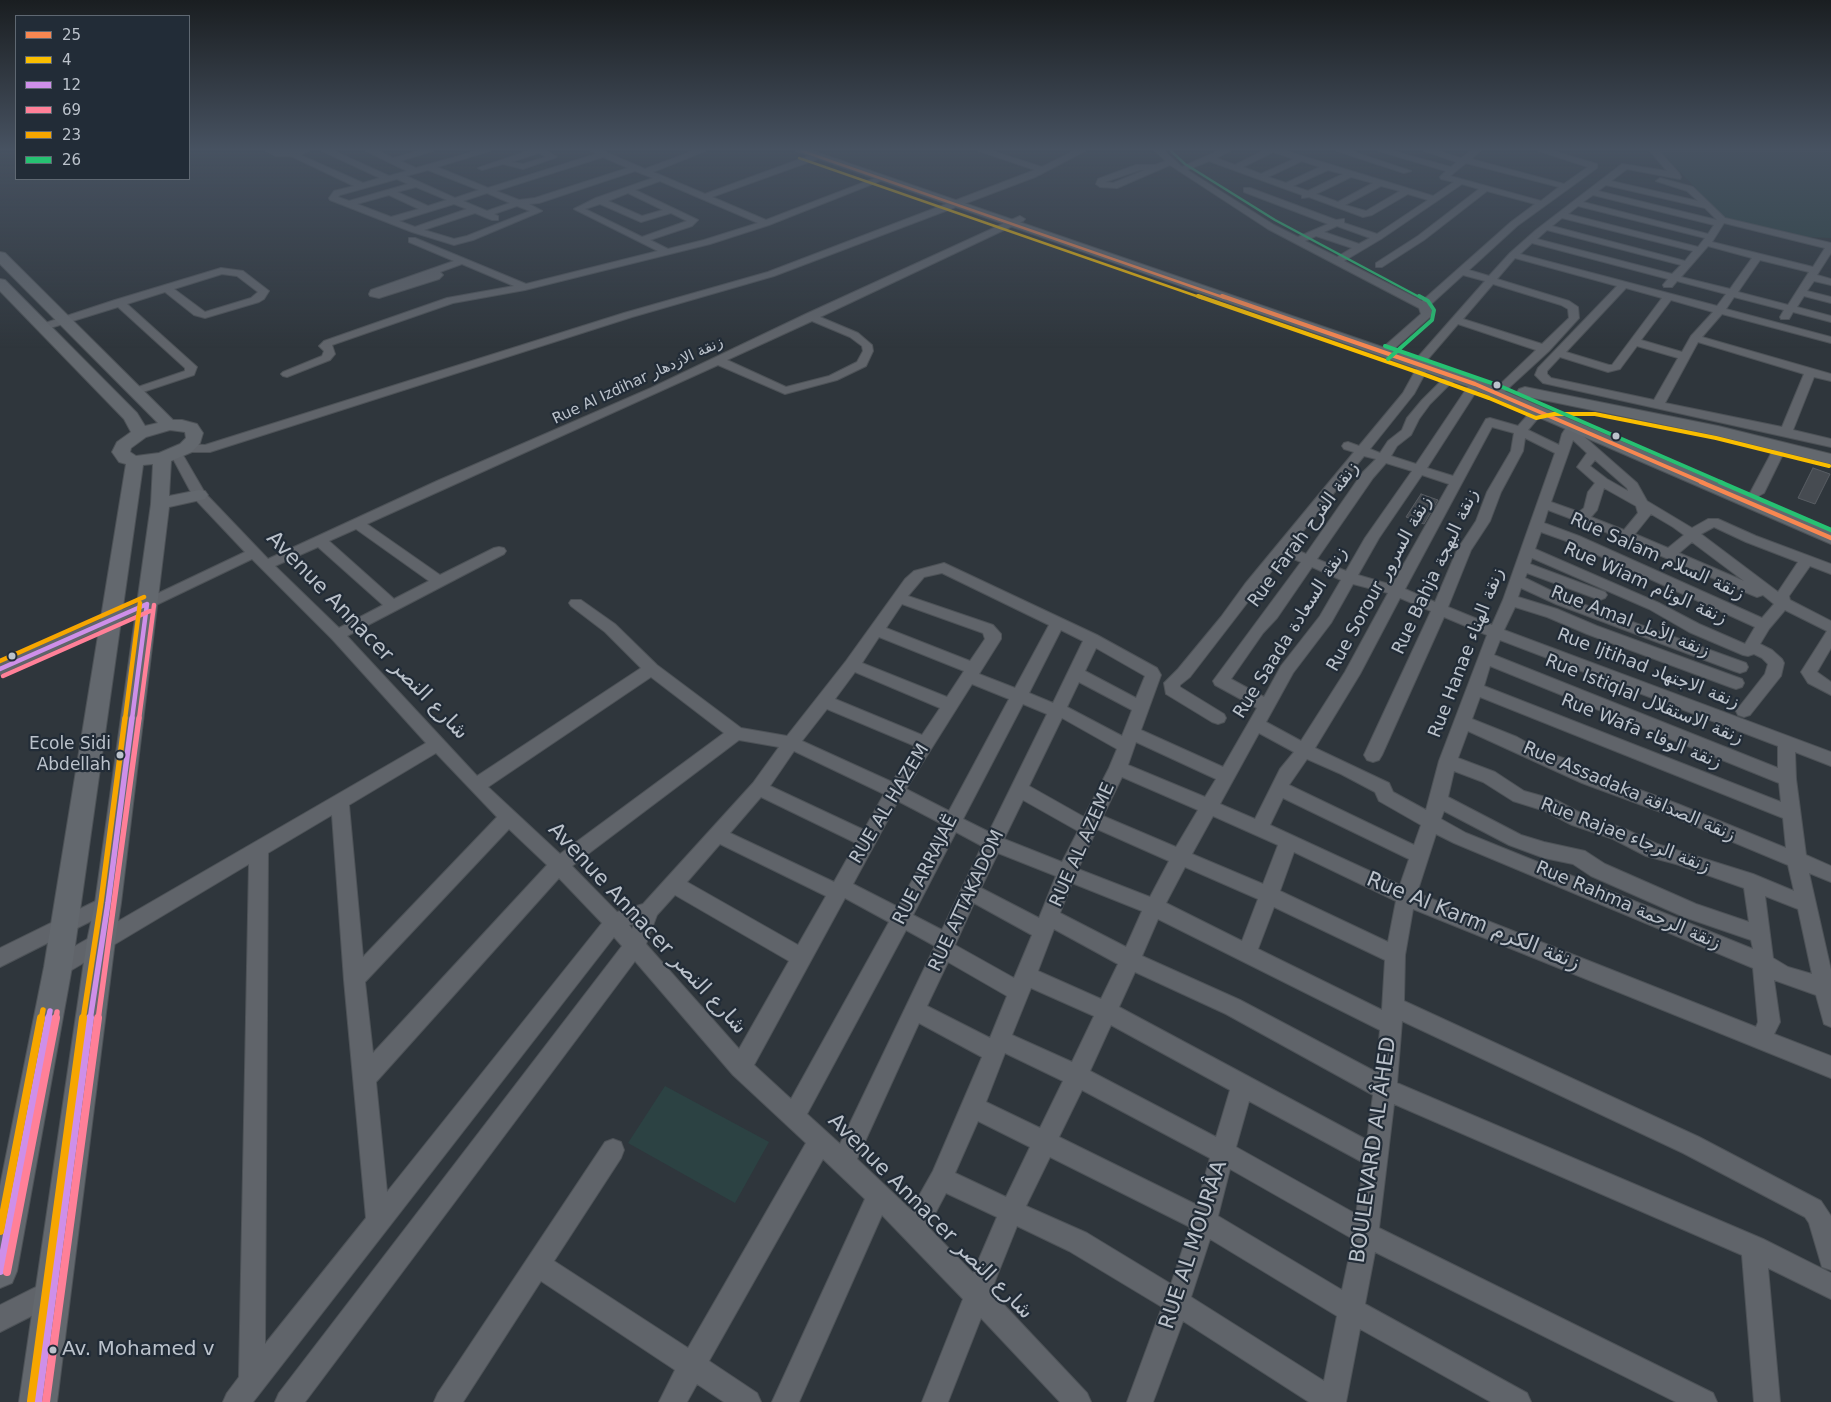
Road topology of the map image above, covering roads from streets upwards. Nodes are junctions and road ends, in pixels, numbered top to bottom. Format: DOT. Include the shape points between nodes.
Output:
graph roads {
  1 [pos="382,216"];
  2 [pos="403,216"];
  3 [pos="455,216"];
  4 [pos="492,216"];
  5 [pos="525,216"];
  6 [pos="593,216"];
  7 [pos="631,216"];
  8 [pos="654,216"];
  9 [pos="685,216"];
  10 [pos="752,216"];
  11 [pos="783,216"];
  12 [pos="919,216"];
  13 [pos="1002,216"];
  14 [pos="1255,216"];
  15 [pos="1318,216"];
  16 [pos="1349,216"];
  17 [pos="1408,216"];
  18 [pos="1449,216"];
  19 [pos="1535,216"];
  20 [pos="1557,216"];
  21 [pos="1567,216"];
  22 [pos="1616,216"];
  23 [pos="1697,216"];
  24 [pos="1716,216"];
  25 [pos="392,220"];
  26 [pos="445,220"];
  27 [pos="1015,221"];
  28 [pos="1721,222"];
  29 [pos="766,223"];
  30 [pos="1335,223"];
  31 [pos="508,224"];
  32 [pos="1530,230"];
  33 [pos="1316,233"];
  34 [pos="481,234"];
  35 [pos="414,235"];
  36 [pos="1378,237"];
  37 [pos="641,240"];
  38 [pos="1298,241"];
  39 [pos="1705,244"];
  40 [pos="1831,246"];
  41 [pos="1360,248"];
  42 [pos="667,252"];
  43 [pos="1513,255"];
  44 [pos="0,256"];
  45 [pos="1758,256"];
  46 [pos="463,261"];
  47 [pos="1337,261"];
  48 [pos="1687,264"];
  49 [pos="1379,265"];
  50 [pos="1831,265"];
  51 [pos="1815,270"];
  52 [pos="1461,271"];
  53 [pos="431,272"];
  54 [pos="1674,278"];
  55 [pos="1491,281"];
  56 [pos="1831,282"];
  57 [pos="27,284"];
  58 [pos="1623,285"];
  59 [pos="3,287"];
  60 [pos="525,287"];
  61 [pos="166,288"];
  62 [pos="1800,292"];
  63 [pos="1732,293"];
  64 [pos="1664,296"];
  65 [pos="1831,300"];
  66 [pos="119,302"];
  67 [pos="1423,306"];
  68 [pos="1790,308"];
  69 [pos="1720,310"];
  70 [pos="810,316"];
  71 [pos="1831,318"];
  72 [pos="63,320"];
  73 [pos="1455,320"];
  74 [pos="1779,326"];
  75 [pos="43,327"];
  76 [pos="1694,338"];
  77 [pos="1831,340"];
  78 [pos="1635,342"];
  79 [pos="1545,349"];
  80 [pos="1387,350"];
  81 [pos="1559,353"];
  82 [pos="1685,356"];
  83 [pos="719,360"];
  84 [pos="1423,361"];
  85 [pos="1810,372"];
  86 [pos="287,374"];
  87 [pos="1455,377"];
  88 [pos="1831,378"];
  89 [pos="1475,384"];
  90 [pos="1502,389"];
  91 [pos="136,392"];
  92 [pos="1525,392"];
  93 [pos="1658,404"];
  94 [pos="1596,406"];
  95 [pos="1546,408"];
  96 [pos="170,425"];
  97 [pos="1520,430"];
  98 [pos="1570,430"];
  99 [pos="140,433"];
  100 [pos="1783,439"];
  101 [pos="1831,443"];
  102 [pos="1348,446"];
  103 [pos="1363,450"];
  104 [pos="1562,451"];
  105 [pos="1594,452"];
  106 [pos="175,453"];
  107 [pos="1384,457"];
  108 [pos="1831,459"];
  109 [pos="135,461"];
  110 [pos="1419,469"];
  111 [pos="1457,482"];
  112 [pos="1602,482"];
  113 [pos="1757,494"];
  114 [pos="200,495"];
  115 [pos="160,504"];
  116 [pos="1544,504"];
  117 [pos="1642,504"];
  118 [pos="1582,517"];
  119 [pos="359,524"];
  120 [pos="1831,524"];
  121 [pos="1535,525"];
  122 [pos="1692,535"];
  123 [pos="1626,536"];
  124 [pos="1831,538"];
  125 [pos="321,542"];
  126 [pos="1282,549"];
  127 [pos="499,551"];
  128 [pos="1527,551"];
  129 [pos="1670,554"];
  130 [pos="260,559"];
  131 [pos="1309,560"];
  132 [pos="1808,560"];
  133 [pos="1831,569"];
  134 [pos="1519,573"];
  135 [pos="1350,578"];
  136 [pos="440,582"];
  137 [pos="1250,587"];
  138 [pos="1396,591"];
  139 [pos="899,598"];
  140 [pos="1777,599"];
  141 [pos="1510,600"];
  142 [pos="576,603"];
  143 [pos="147,604"];
  144 [pos="393,606"];
  145 [pos="1439,610"];
  146 [pos="111,620"];
  147 [pos="1057,624"];
  148 [pos="1764,625"];
  149 [pos="1831,627"];
  150 [pos="1694,628"];
  151 [pos="876,630"];
  152 [pos="1496,633"];
  153 [pos="337,635"];
  154 [pos="1831,635"];
  155 [pos="1092,639"];
  156 [pos="1749,649"];
  157 [pos="1485,658"];
  158 [pos="852,665"];
  159 [pos="1740,667"];
  160 [pos="0,669"];
  161 [pos="651,669"];
  162 [pos="971,672"];
  163 [pos="1076,673"];
  164 [pos="1736,683"];
  165 [pos="1475,689"];
  166 [pos="1831,689"];
  167 [pos="1018,696"];
  168 [pos="824,701"];
  169 [pos="950,705"];
  170 [pos="1266,705"];
  171 [pos="1140,708"];
  172 [pos="1058,710"];
  173 [pos="1744,711"];
  174 [pos="1218,718"];
  175 [pos="1462,722"];
  176 [pos="1256,724"];
  177 [pos="1749,728"];
  178 [pos="736,733"];
  179 [pos="1129,739"];
  180 [pos="1786,742"];
  181 [pos="791,743"];
  182 [pos="926,743"];
  183 [pos="438,744"];
  184 [pos="1304,750"];
  185 [pos="1373,755"];
  186 [pos="1831,759"];
  187 [pos="1448,761"];
  188 [pos="1118,768"];
  189 [pos="1226,776"];
  190 [pos="1788,779"];
  191 [pos="476,786"];
  192 [pos="759,788"];
  193 [pos="1279,788"];
  194 [pos="1019,789"];
  195 [pos="895,791"];
  196 [pos="1438,800"];
  197 [pos="340,802"];
  198 [pos="1208,805"];
  199 [pos="1792,814"];
  200 [pos="509,817"];
  201 [pos="951,821"];
  202 [pos="1432,822"];
  203 [pos="1090,823"];
  204 [pos="1259,829"];
  205 [pos="718,835"];
  206 [pos="867,840"];
  207 [pos="1289,841"];
  208 [pos="993,843"];
  209 [pos="259,850"];
  210 [pos="1181,856"];
  211 [pos="1420,856"];
  212 [pos="1797,861"];
  213 [pos="559,865"];
  214 [pos="1067,872"];
  215 [pos="1831,874"];
  216 [pos="1753,882"];
  217 [pos="675,885"];
  218 [pos="840,890"];
  219 [pos="971,892"];
  220 [pos="1268,895"];
  221 [pos="1406,897"];
  222 [pos="108,903"];
  223 [pos="1806,904"];
  224 [pos="1154,907"];
  225 [pos="650,910"];
  226 [pos="902,918"];
  227 [pos="614,922"];
  228 [pos="1047,924"];
  229 [pos="64,925"];
  230 [pos="1760,934"];
  231 [pos="101,941"];
  232 [pos="635,945"];
  233 [pos="945,946"];
  234 [pos="1247,953"];
  235 [pos="1395,955"];
  236 [pos="0,958"];
  237 [pos="802,958"];
  238 [pos="1130,960"];
  239 [pos="1763,963"];
  240 [pos="58,967"];
  241 [pos="354,980"];
  242 [pos="1022,984"];
  243 [pos="1825,988"];
  244 [pos="915,1010"];
  245 [pos="1105,1011"];
  246 [pos="1392,1015"];
  247 [pos="1831,1017"];
  248 [pos="1762,1038"];
  249 [pos="998,1046"];
  250 [pos="741,1067"];
  251 [pos="1831,1067"];
  252 [pos="1077,1076"];
  253 [pos="364,1077"];
  254 [pos="1242,1085"];
  255 [pos="1385,1090"];
  256 [pos="973,1106"];
  257 [pos="794,1116"];
  258 [pos="820,1141"];
  259 [pos="1045,1144"];
  260 [pos="613,1150"];
  261 [pos="1224,1153"];
  262 [pos="1375,1157"];
  263 [pos="843,1163"];
  264 [pos="941,1178"];
  265 [pos="879,1195"];
  266 [pos="1011,1212"];
  267 [pos="1204,1221"];
  268 [pos="378,1222"];
  269 [pos="914,1229"];
  270 [pos="1365,1233"];
  271 [pos="1754,1248"];
  272 [pos="1831,1255"];
  273 [pos="538,1265"];
  274 [pos="0,1271"];
  275 [pos="1831,1286"];
  276 [pos="52,1292"];
  277 [pos="977,1294"];
  278 [pos="1177,1302"];
  279 [pos="1351,1310"];
  280 [pos="0,1319"];
  281 [pos="692,1366"];
  282 [pos="252,1382"];
  283 [pos="38,1402"];
  284 [pos="236,1402"];
  285 [pos="288,1402"];
  286 [pos="446,1402"];
  287 [pos="672,1402"];
  288 [pos="748,1402"];
  289 [pos="785,1402"];
  290 [pos="935,1402"];
  291 [pos="1078,1402"];
  292 [pos="1140,1402"];
  293 [pos="1333,1402"];
  294 [pos="1518,1402"];
  295 [pos="1704,1402"];
  296 [pos="1767,1402"];
  1 -- 25 [label="street"];
  2 -- 25 [label="street"];
  3 -- 26 [label="street"];
  4 -- 31 [label="street"];
  5 -- 31 [label="street"];
  6 -- 37 [label="street"];
  7 -- 8 [label="street" via="636,219"];
  9 -- 37 [label="street" via="693,220 689,224"];
  10 -- 29 [label="street"];
  11 -- 29 [label="street"];
  12 -- 106 [label="street" via="771,274 602,323 206,449"];
  13 -- 27 [label="street"];
  14 -- 38 [label="street"];
  15 -- 30 [label="street"];
  16 -- 30 [label="street"];
  17 -- 36 [label="street"];
  18 -- 49 [label="street"];
  19 -- 32 [label="street"];
  20 -- 32 [label="street"];
  21 -- 39 [label="street"];
  22 -- 39 [label="street"];
  23 -- 28 [label="street"];
  24 -- 28 [label="street"];
  25 -- 35 [label="street"];
  26 -- 34 [label="street"];
  26 -- 35 [label="street"];
  27 -- 70 [label="street, Rue Al Izdihar زنقة الازدهار"];
  27 -- 80 [label="street"];
  28 -- 39 [label="street"];
  28 -- 40 [label="street"];
  29 -- 42 [label="street"];
  30 -- 33 [label="street"];
  30 -- 36 [label="street"];
  31 -- 34 [label="street"];
  32 -- 43 [label="street"];
  32 -- 48 [label="street"];
  32 -- 52 [label="street"];
  32 -- 54 [label="street"];
  33 -- 38 [label="street"];
  33 -- 41 [label="street"];
  34 -- 35 [label="street" via="454,242"];
  35 -- 46 [label="street"];
  36 -- 41 [label="street"];
  37 -- 42 [label="street"];
  38 -- 47 [label="street"];
  39 -- 45 [label="street"];
  39 -- 48 [label="street"];
  40 -- 51 [label="street"];
  41 -- 47 [label="street"];
  42 -- 60 [label="street"];
  43 -- 55 [label="street"];
  43 -- 58 [label="street"];
  44 -- 57 [label="street"];
  45 -- 51 [label="street"];
  45 -- 63 [label="street"];
  46 -- 53 [label="street"];
  46 -- 60 [label="street"];
  47 -- 67 [label="street"];
  48 -- 54 [label="street"];
  50 -- 51 [label="street"];
  51 -- 56 [label="street"];
  51 -- 62 [label="street"];
  52 -- 55 [label="street"];
  52 -- 67 [label="street"];
  53 -- 53 [label="street" via="375,292 374,294 438,275"];
  54 -- 63 [label="street"];
  54 -- 64 [label="street"];
  55 -- 73 [label="street"];
  55 -- 79 [label="street" via="1573,307 1574,318"];
  57 -- 59 [label="street"];
  57 -- 72 [label="street"];
  58 -- 64 [label="street"];
  58 -- 81 [label="street"];
  59 -- 75 [label="street"];
  60 -- 86 [label="street" via="451,300 338,339 324,346 329,350 326,358"];
  61 -- 61 [label="street" via="205,315 264,294 240,273 228,270"];
  61 -- 66 [label="street"];
  62 -- 65 [label="street"];
  62 -- 68 [label="street"];
  63 -- 68 [label="street"];
  63 -- 69 [label="street"];
  64 -- 69 [label="street"];
  64 -- 78 [label="street"];
  66 -- 72 [label="street"];
  66 -- 91 [label="street" via="191,367 190,373"];
  67 -- 80 [label="street" via="1427,310 1426,316"];
  68 -- 71 [label="street"];
  68 -- 74 [label="street"];
  69 -- 74 [label="street"];
  69 -- 76 [label="street"];
  70 -- 83 [label="street, Rue Al Izdihar زنقة الازدهار"];
  70 -- 83 [label="street" via="866,345 868,351 862,364 833,378 785,391"];
  72 -- 75 [label="street"];
  72 -- 91 [label="street"];
  73 -- 79 [label="street"];
  73 -- 84 [label="street"];
  74 -- 77 [label="street"];
  75 -- 99 [label="street" via="131,417"];
  76 -- 82 [label="street"];
  76 -- 85 [label="street"];
  78 -- 81 [label="street" via="1616,367 1608,369"];
  78 -- 82 [label="street"];
  79 -- 90 [label="street"];
  80 -- 84 [label="street"];
  81 -- 93 [label="street" via="1542,370 1541,375 1547,381"];
  82 -- 93 [label="street"];
  83 -- 119 [label="street, Rue Al Izdihar زنقة الازدهار"];
  84 -- 87 [label="street"];
  84 -- 90 [label="street"];
  84 -- 103 [label="street" via="1408,394"];
  85 -- 88 [label="street"];
  85 -- 100 [label="street"];
  87 -- 89 [label="street"];
  87 -- 107 [label="street, Rue Farah زنقة الفرح" via="1426,402 1407,432 1392,444"];
  89 -- 90 [label="street"];
  89 -- 110 [label="street, Rue Saada زنقة السعادة"];
  90 -- 92 [label="street"];
  90 -- 95 [label="street"];
  91 -- 96 [label="street"];
  92 -- 94 [label="street"];
  92 -- 95 [label="street"];
  93 -- 100 [label="street"];
  94 -- 95 [label="street"];
  94 -- 100 [label="street"];
  95 -- 97 [label="street"];
  95 -- 98 [label="street"];
  95 -- 113 [label="street"];
  96 -- 99 [label="street"];
  96 -- 106 [label="street" via="182,425 195,432 194,439"];
  97 -- 104 [label="street, Rue Sorour زنقة السرور"];
  97 -- 111 [label="street, Rue Sorour زنقة السرور" via="1490,422"];
  97 -- 145 [label="street, Rue Bahja زنقة البهجة" via="1517,451 1464,550"];
  98 -- 104 [label="street, Rue Hanae زنقة الهناء"];
  98 -- 105 [label="street"];
  98 -- 124 [label="street"];
  99 -- 109 [label="street" via="123,446 121,452"];
  100 -- 101 [label="street"];
  100 -- 108 [label="street"];
  100 -- 113 [label="street"];
  102 -- 103 [label="street"];
  103 -- 107 [label="street"];
  103 -- 126 [label="street"];
  104 -- 116 [label="street, Rue Hanae زنقة الهناء"];
  105 -- 112 [label="street" via="1583,468"];
  105 -- 117 [label="street" via="1632,486"];
  106 -- 109 [label="street"];
  106 -- 114 [label="street, Avenue Annacer شارع النصر"];
  106 -- 115 [label="street"];
  107 -- 110 [label="street"];
  107 -- 131 [label="street, Rue Farah زنقة الفرح"];
  109 -- 146 [label="street"];
  110 -- 111 [label="street"];
  110 -- 135 [label="street, Rue Saada زنقة السعادة" via="1372,538"];
  111 -- 138 [label="street, Rue Sorour زنقة السرور"];
  112 -- 117 [label="street"];
  112 -- 118 [label="street" via="1590,510"];
  113 -- 120 [label="street"];
  114 -- 115 [label="street"];
  114 -- 130 [label="street, Avenue Annacer شارع النصر"];
  115 -- 143 [label="street"];
  116 -- 118 [label="street"];
  116 -- 121 [label="street, Rue Hanae زنقة الهناء"];
  117 -- 122 [label="street"];
  117 -- 123 [label="street" via="1645,513"];
  118 -- 123 [label="street"];
  119 -- 125 [label="street, Rue Al Izdihar زنقة الازدهار"];
  119 -- 136 [label="street"];
  121 -- 128 [label="street, Rue Hanae زنقة الهناء"];
  121 -- 148 [label="street, Rue Salam زنقة السلام" via="1574,539"];
  122 -- 129 [label="street"];
  122 -- 132 [label="street" via="1713,522"];
  122 -- 140 [label="street"];
  123 -- 129 [label="street"];
  125 -- 130 [label="street, Rue Al Izdihar زنقة الازدهار"];
  125 -- 144 [label="street"];
  126 -- 131 [label="street, Rue Ijtihad زنقة الاجتهاد"];
  126 -- 137 [label="street"];
  127 -- 136 [label="street"];
  128 -- 134 [label="street, Rue Hanae زنقة الهناء"];
  128 -- 150 [label="street, Rue Wiam زنقة الوئام" via="1654,606"];
  129 -- 140 [label="street"];
  130 -- 143 [label="street, Rue Al Izdihar زنقة الازدهار"];
  130 -- 153 [label="street, Avenue Annacer شارع النصر"];
  131 -- 135 [label="street, Rue Ijtihad زنقة الاجتهاد"];
  131 -- 170 [label="street, Rue Farah زنقة الفرح" via="1221,681"];
  132 -- 133 [label="street"];
  132 -- 140 [label="street"];
  134 -- 141 [label="street, Rue Hanae زنقة الهناء"];
  134 -- 150 [label="street"];
  134 -- 159 [label="street" via="1561,601"];
  135 -- 138 [label="street, Rue Ijtihad زنقة الاجتهاد"];
  135 -- 170 [label="street, Rue Saada زنقة السعادة" via="1326,619 1305,644"];
  136 -- 144 [label="street"];
  137 -- 174 [label="street" via="1226,622 1172,683 1172,690"];
  138 -- 145 [label="street, Rue Ijtihad زنقة الاجتهاد"];
  138 -- 184 [label="street, Rue Sorour زنقة السرور" via="1352,674"];
  139 -- 147 [label="street, RUE AL AZEME" via="919,574 944,568"];
  139 -- 151 [label="street"];
  139 -- 162 [label="street, RUE AL HAZEM" via="992,632 993,639"];
  140 -- 148 [label="street"];
  140 -- 149 [label="street"];
  141 -- 152 [label="street, Rue Hanae زنقة الهناء"];
  141 -- 164 [label="street, Rue Amal زنقة الأمل"];
  142 -- 161 [label="street" via="610,628"];
  143 -- 146 [label="street, Rue Al Izdihar زنقة الازدهار"];
  143 -- 222 [label="street"];
  144 -- 153 [label="street"];
  145 -- 152 [label="street, Rue Ijtihad زنقة الاجتهاد"];
  145 -- 185 [label="street, Rue Bahja زنقة البهجة"];
  146 -- 160 [label="street, Rue Al Izdihar زنقة الازدهار"];
  146 -- 229 [label="street"];
  147 -- 155 [label="street, RUE AL AZEME"];
  147 -- 167 [label="street, RUE ARRAJAË"];
  148 -- 156 [label="street"];
  150 -- 156 [label="street, Rue Wiam زنقة الوئام"];
  151 -- 158 [label="street"];
  151 -- 162 [label="street"];
  152 -- 157 [label="street, Rue Hanae زنقة الهناء"];
  152 -- 177 [label="street, Rue Ijtihad زنقة الاجتهاد"];
  153 -- 183 [label="street, Avenue Annacer شارع النصر"];
  154 -- 166 [label="street" via="1808,672"];
  155 -- 163 [label="street, RUE ATTAKADOM"];
  155 -- 171 [label="street, RUE AL AZEME" via="1151,672 1152,678"];
  156 -- 159 [label="street"];
  156 -- 173 [label="street, Rue Wiam زنقة الوئام" via="1767,654 1776,663 1773,676"];
  157 -- 165 [label="street, Rue Hanae زنقة الهناء"];
  157 -- 190 [label="street, Rue Istiqlal زنقة الاستقلال"];
  158 -- 168 [label="street"];
  158 -- 169 [label="street"];
  159 -- 164 [label="street"];
  161 -- 178 [label="street"];
  161 -- 191 [label="street"];
  162 -- 167 [label="street"];
  162 -- 169 [label="street, RUE AL HAZEM"];
  163 -- 171 [label="street"];
  163 -- 172 [label="street, RUE ATTAKADOM"];
  164 -- 173 [label="street"];
  165 -- 175 [label="street, Rue Hanae زنقة الهناء"];
  165 -- 199 [label="street, Rue Wafa زنقة الوفاء"];
  167 -- 172 [label="street"];
  167 -- 201 [label="street, RUE ARRAJAË"];
  168 -- 181 [label="street"];
  168 -- 182 [label="street"];
  169 -- 182 [label="street, RUE AL HAZEM"];
  170 -- 176 [label="street, Rue Saada زنقة السعادة"];
  171 -- 179 [label="street, RUE AL AZEME"];
  172 -- 179 [label="street"];
  172 -- 194 [label="street, RUE ATTAKADOM"];
  173 -- 177 [label="street"];
  175 -- 187 [label="street, Rue Hanae زنقة الهناء"];
  175 -- 212 [label="street, Rue Assadaka زنقة الصداقة" via="1588,778"];
  176 -- 184 [label="street"];
  176 -- 189 [label="street, Rue Saada زنقة السعادة"];
  177 -- 180 [label="street, Rue Ijtihad زنقة الاجتهاد"];
  178 -- 181 [label="street"];
  178 -- 213 [label="street"];
  179 -- 188 [label="street, RUE AL AZEME"];
  179 -- 189 [label="street"];
  180 -- 186 [label="street, Rue Ijtihad زنقة الاجتهاد"];
  180 -- 190 [label="street"];
  181 -- 192 [label="street"];
  181 -- 195 [label="street"];
  182 -- 195 [label="street, RUE AL HAZEM"];
  183 -- 191 [label="street, Avenue Annacer شارع النصر"];
  183 -- 197 [label="street"];
  184 -- 193 [label="street, Rue Sorour زنقة السرور"];
  184 -- 202 [label="street, Rue Rahma زنقة الرحمة" via="1383,788 1385,796"];
  187 -- 196 [label="street, Rue Hanae زنقة الهناء"];
  187 -- 216 [label="street, Rue Rajae زنقة الرجاء" via="1489,777 1519,796 1550,805 1654,851"];
  188 -- 198 [label="street, Rue Al Karm زنقة الكرم"];
  188 -- 203 [label="street, RUE AL AZEME"];
  189 -- 198 [label="street, Rue Saada زنقة السعادة"];
  190 -- 199 [label="street"];
  191 -- 200 [label="street, Avenue Annacer شارع النصر"];
  192 -- 205 [label="street"];
  192 -- 206 [label="street"];
  193 -- 204 [label="street, Rue Sorour زنقة السرور"];
  193 -- 211 [label="street"];
  194 -- 203 [label="street"];
  194 -- 208 [label="street, RUE ATTAKADOM"];
  195 -- 201 [label="street"];
  195 -- 206 [label="street, RUE AL HAZEM"];
  196 -- 202 [label="street, Rue Hanae زنقة الهناء"];
  196 -- 230 [label="street" via="1516,840 1578,857 1598,870 1691,912"];
  197 -- 209 [label="street"];
  197 -- 241 [label="street"];
  198 -- 204 [label="street, Rue Al Karm زنقة الكرم"];
  198 -- 210 [label="street, Rue Saada زنقة السعادة"];
  199 -- 212 [label="street"];
  200 -- 213 [label="street, Avenue Annacer شارع النصر"];
  200 -- 241 [label="street"];
  201 -- 208 [label="street"];
  201 -- 226 [label="street, RUE ARRAJAË"];
  202 -- 211 [label="street, Rue Hanae زنقة الهناء"];
  202 -- 239 [label="street, Rue Rahma زنقة الرحمة" via="1488,850"];
  203 -- 210 [label="street"];
  203 -- 214 [label="street, RUE AL AZEME"];
  204 -- 207 [label="street, Rue Al Karm زنقة الكرم"];
  205 -- 217 [label="street"];
  205 -- 218 [label="street"];
  206 -- 218 [label="street, RUE AL HAZEM"];
  207 -- 220 [label="street"];
  207 -- 221 [label="street, Rue Al Karm زنقة الكرم"];
  208 -- 214 [label="street"];
  208 -- 219 [label="street, RUE ATTAKADOM"];
  209 -- 231 [label="street"];
  209 -- 282 [label="street"];
  210 -- 220 [label="street"];
  210 -- 224 [label="street, Rue Saada زنقة السعادة"];
  211 -- 221 [label="street, Rue Hanae زنقة الهناء"];
  212 -- 215 [label="street, Rue Assadaka زنقة الصداقة"];
  212 -- 223 [label="street"];
  213 -- 227 [label="street, Avenue Annacer شارع النصر"];
  213 -- 253 [label="street"];
  214 -- 224 [label="street"];
  214 -- 228 [label="street, RUE AL AZEME"];
  216 -- 223 [label="street, Rue Rajae زنقة الرجاء"];
  216 -- 230 [label="street"];
  217 -- 225 [label="street"];
  217 -- 237 [label="street"];
  218 -- 226 [label="street"];
  218 -- 237 [label="street, RUE AL HAZEM"];
  219 -- 228 [label="street"];
  219 -- 233 [label="street, RUE ATTAKADOM"];
  220 -- 234 [label="street"];
  220 -- 235 [label="street"];
  221 -- 235 [label="street, BOULEVARD AL ÂHED"];
  221 -- 248 [label="street, Rue Al Karm زنقة الكرم"];
  222 -- 229 [label="street"];
  222 -- 231 [label="street"];
  223 -- 243 [label="street"];
  224 -- 234 [label="street"];
  224 -- 238 [label="street, Rue Saada زنقة السعادة"];
  225 -- 227 [label="street"];
  225 -- 232 [label="street"];
  226 -- 233 [label="street"];
  226 -- 257 [label="street, RUE ARRAJAË"];
  227 -- 232 [label="street, Avenue Annacer شارع النصر"];
  227 -- 268 [label="street"];
  228 -- 238 [label="street"];
  228 -- 242 [label="street, RUE AL AZEME"];
  229 -- 236 [label="street"];
  229 -- 240 [label="street"];
  230 -- 239 [label="street"];
  231 -- 240 [label="street"];
  231 -- 276 [label="street"];
  232 -- 250 [label="street, Avenue Annacer شارع النصر"];
  232 -- 285 [label="street"];
  233 -- 242 [label="street"];
  233 -- 244 [label="street, RUE ATTAKADOM"];
  234 -- 246 [label="street"];
  235 -- 246 [label="street, BOULEVARD AL ÂHED"];
  237 -- 250 [label="street, RUE AL HAZEM"];
  238 -- 245 [label="street, Rue Saada زنقة السعادة"];
  238 -- 255 [label="street" via="1233,1008"];
  239 -- 243 [label="street, Rue Rahma زنقة الرحمة" via="1783,974"];
  239 -- 248 [label="street" via="1769,1022"];
  240 -- 274 [label="street"];
  241 -- 253 [label="street"];
  242 -- 245 [label="street"];
  242 -- 249 [label="street, RUE AL AZEME"];
  243 -- 247 [label="street"];
  244 -- 249 [label="street"];
  244 -- 263 [label="street, RUE ATTAKADOM"];
  245 -- 252 [label="street, Rue Saada زنقة السعادة"];
  245 -- 254 [label="street"];
  246 -- 255 [label="street, BOULEVARD AL ÂHED"];
  246 -- 272 [label="street" via="1691,1146 1813,1209 1819,1216"];
  248 -- 251 [label="street, Rue Al Karm زنقة الكرم"];
  249 -- 252 [label="street"];
  249 -- 256 [label="street, RUE AL AZEME"];
  250 -- 257 [label="street, Avenue Annacer شارع النصر"];
  252 -- 259 [label="street, Rue Saada زنقة السعادة"];
  252 -- 261 [label="street"];
  253 -- 268 [label="street"];
  254 -- 261 [label="street, RUE AL MOURÂA"];
  254 -- 262 [label="street"];
  255 -- 262 [label="street, BOULEVARD AL ÂHED"];
  255 -- 271 [label="street"];
  256 -- 259 [label="street"];
  256 -- 264 [label="street, RUE AL AZEME"];
  257 -- 258 [label="street, Avenue Annacer شارع النصر"];
  258 -- 263 [label="street, Avenue Annacer شارع النصر"];
  258 -- 281 [label="street"];
  259 -- 266 [label="street"];
  259 -- 267 [label="street"];
  260 -- 273 [label="street"];
  261 -- 267 [label="street, RUE AL MOURÂA"];
  261 -- 270 [label="street"];
  262 -- 270 [label="street, BOULEVARD AL ÂHED"];
  263 -- 265 [label="street, Avenue Annacer شارع النصر"];
  264 -- 266 [label="street"];
  264 -- 269 [label="street, RUE AL AZEME"];
  265 -- 269 [label="street, Avenue Annacer شارع النصر"];
  265 -- 289 [label="street"];
  266 -- 277 [label="street"];
  266 -- 278 [label="street" via="1078,1242"];
  267 -- 278 [label="street, RUE AL MOURÂA"];
  267 -- 279 [label="street"];
  268 -- 282 [label="street"];
  269 -- 277 [label="street, Avenue Annacer شارع النصر"];
  270 -- 279 [label="street, BOULEVARD AL ÂHED"];
  270 -- 295 [label="street"];
  271 -- 275 [label="street"];
  271 -- 296 [label="street"];
  273 -- 281 [label="street"];
  273 -- 286 [label="street"];
  276 -- 280 [label="street"];
  276 -- 283 [label="street"];
  277 -- 290 [label="street"];
  277 -- 291 [label="street, Avenue Annacer شارع النصر"];
  278 -- 292 [label="street, RUE AL MOURÂA"];
  278 -- 293 [label="street"];
  279 -- 293 [label="street, BOULEVARD AL ÂHED"];
  279 -- 294 [label="street"];
  281 -- 287 [label="street"];
  281 -- 288 [label="street"];
  282 -- 284 [label="street"];
}
